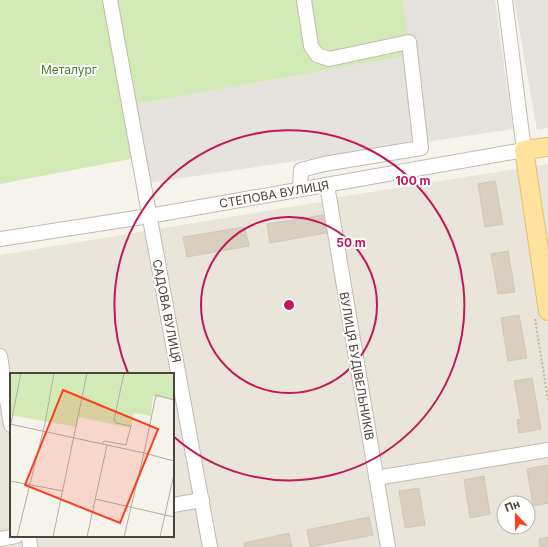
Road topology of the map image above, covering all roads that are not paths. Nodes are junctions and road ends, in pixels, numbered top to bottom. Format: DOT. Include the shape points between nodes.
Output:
graph roads {
  1 [pos="110,0"];
  2 [pos="304,0"];
  3 [pos="505,0"];
  4 [pos="548,147"];
  5 [pos="524,150"];
  6 [pos="327,185"];
  7 [pos="300,188"];
  8 [pos="149,216"];
  9 [pos="0,239"];
  10 [pos="548,311"];
  11 [pos="0,356"];
  12 [pos="10,419"];
  13 [pos="548,450"];
  14 [pos="376,478"];
  15 [pos="202,500"];
  16 [pos="174,505"];
  17 [pos="11,537"];
  18 [pos="28,537"];
  19 [pos="0,539"];
  20 [pos="30,547"];
  21 [pos="210,547"];
  22 [pos="388,547"];
  1 -- 8 [label="street, САДОВА ВУЛИЦЯ"];
  2 -- 7 [label="street" via="311,46 317,54 329,59 409,42 421,148 302,170"];
  3 -- 5 [label="street"];
  4 -- 5 [label="main road, СТЕПОВА ВУЛИЦЯ"];
  5 -- 6 [label="street, СТЕПОВА ВУЛИЦЯ"];
  5 -- 10 [label="main road"];
  6 -- 7 [label="street, СТЕПОВА ВУЛИЦЯ"];
  6 -- 14 [label="street, ВУЛИЦЯ БУДІВЕЛЬНИКІВ"];
  7 -- 8 [label="street, СТЕПОВА ВУЛИЦЯ"];
  8 -- 9 [label="street, СТЕПОВА ВУЛИЦЯ"];
  8 -- 15 [label="street, САДОВА ВУЛИЦЯ"];
  11 -- 12 [label="street"];
  13 -- 14 [label="street"];
  14 -- 22 [label="street, ВУЛИЦЯ БУДІВЕЛЬНИКІВ"];
  15 -- 16 [label="street"];
  15 -- 21 [label="street, САДОВА ВУЛИЦЯ"];
  17 -- 19 [label="street"];
  18 -- 20 [label="street"];
}
